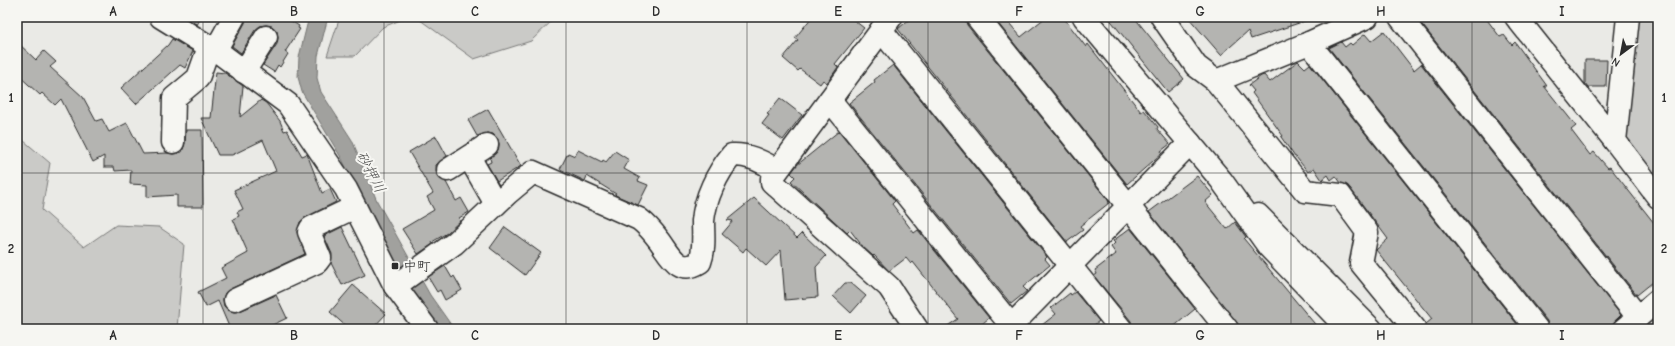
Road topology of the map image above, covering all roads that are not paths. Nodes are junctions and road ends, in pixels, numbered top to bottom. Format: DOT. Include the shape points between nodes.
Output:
graph roads {
  1 [pos="161,17"];
  2 [pos="234,17"];
  3 [pos="977,17"];
  4 [pos="1084,17"];
  5 [pos="1162,17"];
  6 [pos="1367,17"];
  7 [pos="1400,17"];
  8 [pos="1517,17"];
  9 [pos="1628,17"];
  10 [pos="886,23"];
  11 [pos="266,37"];
  12 [pos="1309,43"];
  13 [pos="212,49"];
  14 [pos="244,72"];
  15 [pos="1216,80"];
  16 [pos="830,100"];
  17 [pos="1615,141"];
  18 [pos="173,142"];
  19 [pos="1190,143"];
  20 [pos="487,145"];
  21 [pos="469,158"];
  22 [pos="448,170"];
  23 [pos="777,170"];
  24 [pos="1221,180"];
  25 [pos="1658,197"];
  26 [pos="496,204"];
  27 [pos="1129,205"];
  28 [pos="355,207"];
  29 [pos="1070,265"];
  30 [pos="395,286"];
  31 [pos="235,300"];
  32 [pos="1658,300"];
  33 [pos="1631,323"];
  34 [pos="1011,328"];
  35 [pos="427,329"];
  36 [pos="917,329"];
  37 [pos="1121,329"];
  38 [pos="1227,329"];
  39 [pos="1348,329"];
  40 [pos="1371,329"];
  41 [pos="1415,329"];
  42 [pos="1537,329"];
  1 -- 13 [label="street"];
  2 -- 13 [label="street"];
  3 -- 27 [label="street"];
  4 -- 19 [label="street"];
  5 -- 15 [label="street" via="1196,66"];
  6 -- 12 [label="street"];
  7 -- 33 [label="street"];
  8 -- 17 [label="street"];
  9 -- 17 [label="street"];
  10 -- 16 [label="street"];
  10 -- 29 [label="street"];
  11 -- 14 [label="street"];
  12 -- 15 [label="street"];
  12 -- 42 [label="street"];
  13 -- 14 [label="street"];
  13 -- 18 [label="street" via="198,78 174,98"];
  14 -- 28 [label="street" via="288,104 346,189"];
  15 -- 41 [label="street" via="1305,191 1340,195 1367,232 1361,263"];
  16 -- 23 [label="street"];
  16 -- 34 [label="street"];
  17 -- 25 [label="street"];
  19 -- 24 [label="street"];
  19 -- 27 [label="street"];
  20 -- 21 [label="street"];
  21 -- 22 [label="street"];
  21 -- 26 [label="street"];
  23 -- 26 [label="street" via="744,155 732,155 714,183 708,201 700,262 687,267 675,262 659,239 639,219 533,172"];
  23 -- 36 [label="street" via="772,182 889,287"];
  24 -- 39 [label="street" via="1269,247"];
  24 -- 40 [label="street" via="1286,241"];
  26 -- 30 [label="street" via="454,243"];
  27 -- 29 [label="street"];
  27 -- 38 [label="street"];
  28 -- 30 [label="street"];
  28 -- 31 [label="street" via="311,228 309,232 320,258 317,262"];
  29 -- 34 [label="street"];
  29 -- 37 [label="street"];
  30 -- 35 [label="street"];
  32 -- 33 [label="street"];
}
